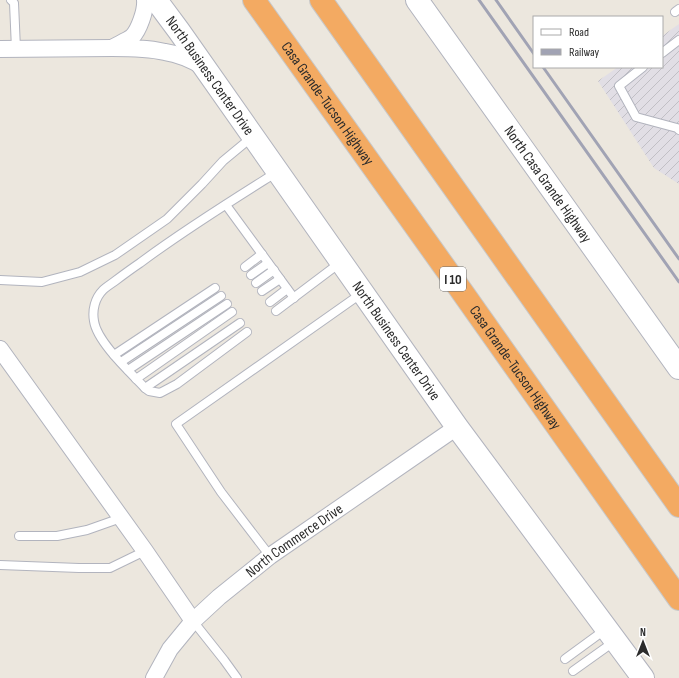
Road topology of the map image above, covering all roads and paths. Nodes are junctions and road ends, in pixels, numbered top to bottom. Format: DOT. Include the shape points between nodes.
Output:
graph roads {
  1 [pos="11,0"];
  2 [pos="145,0"];
  3 [pos="156,0"];
  4 [pos="254,0"];
  5 [pos="321,0"];
  6 [pos="417,0"];
  7 [pos="679,40"];
  8 [pos="112,48"];
  9 [pos="8,49"];
  10 [pos="663,52"];
  11 [pos="204,66"];
  12 [pos="642,68"];
  13 [pos="678,128"];
  14 [pos="253,137"];
  15 [pos="278,172"];
  16 [pos="226,204"];
  17 [pos="262,254"];
  18 [pos="268,262"];
  19 [pos="342,262"];
  20 [pos="245,267"];
  21 [pos="274,270"];
  22 [pos="251,275"];
  23 [pos="280,279"];
  24 [pos="0,280"];
  25 [pos="256,283"];
  26 [pos="215,288"];
  27 [pos="287,289"];
  28 [pos="262,291"];
  29 [pos="363,292"];
  30 [pos="221,296"];
  31 [pos="294,298"];
  32 [pos="270,302"];
  33 [pos="227,304"];
  34 [pos="276,311"];
  35 [pos="232,312"];
  36 [pos="240,322"];
  37 [pos="248,332"];
  38 [pos="0,349"];
  39 [pos="114,355"];
  40 [pos="121,362"];
  41 [pos="679,368"];
  42 [pos="128,370"];
  43 [pos="136,379"];
  44 [pos="145,388"];
  45 [pos="458,427"];
  46 [pos="679,506"];
  47 [pos="121,518"];
  48 [pos="19,536"];
  49 [pos="145,551"];
  50 [pos="270,556"];
  51 [pos="0,565"];
  52 [pos="679,599"];
  53 [pos="193,621"];
  54 [pos="611,635"];
  55 [pos="565,659"];
  56 [pos="573,671"];
  57 [pos="154,678"];
  58 [pos="237,678"];
  59 [pos="643,678"];
  1 -- 9 [label="lane" via="14,3"];
  2 -- 8 [label="street" via="140,23 132,37"];
  3 -- 11 [label="main road, North Business Center Drive"];
  4 -- 52 [label="highway, Casa Grande-Tucson Highway / I 10"];
  5 -- 46 [label="highway"];
  6 -- 41 [label="main road, North Casa Grande Highway"];
  7 -- 10 [label="lane"];
  8 -- 9 [label="street"];
  8 -- 11 [label="street" via="143,48 166,52"];
  11 -- 14 [label="main road, North Business Center Drive"];
  12 -- 13 [label="lane" via="619,86 636,118"];
  14 -- 15 [label="main road, North Business Center Drive"];
  14 -- 24 [label="lane" via="224,161 167,219 115,255 80,272 42,282"];
  15 -- 16 [label="lane"];
  15 -- 19 [label="main road, North Business Center Drive"];
  16 -- 17 [label="lane"];
  16 -- 39 [label="lane" via="102,291 95,302 94,322 97,331"];
  17 -- 18 [label="lane"];
  17 -- 20 [label="lane"];
  18 -- 21 [label="lane"];
  18 -- 22 [label="lane"];
  19 -- 29 [label="main road, North Business Center Drive"];
  19 -- 31 [label="lane"];
  21 -- 23 [label="lane"];
  21 -- 25 [label="lane"];
  23 -- 27 [label="lane"];
  23 -- 28 [label="lane"];
  26 -- 39 [label="lane"];
  27 -- 31 [label="lane"];
  27 -- 32 [label="lane"];
  29 -- 45 [label="main road, North Business Center Drive"];
  29 -- 50 [label="lane" via="176,424 221,492"];
  30 -- 40 [label="lane"];
  31 -- 34 [label="lane"];
  33 -- 42 [label="lane"];
  35 -- 43 [label="lane"];
  36 -- 44 [label="lane"];
  37 -- 44 [label="lane" via="177,384 160,393 149,392"];
  38 -- 47 [label="street"];
  39 -- 40 [label="lane"];
  40 -- 42 [label="lane"];
  42 -- 43 [label="lane"];
  43 -- 44 [label="lane"];
  45 -- 50 [label="street, North Commerce Drive"];
  45 -- 54 [label="main road, North Business Center Drive"];
  47 -- 48 [label="lane" via="87,530 57,536"];
  47 -- 49 [label="street"];
  49 -- 51 [label="lane" via="110,568"];
  49 -- 53 [label="street"];
  50 -- 53 [label="street, North Commerce Drive"];
  53 -- 57 [label="street, North Commerce Drive" via="170,649"];
  53 -- 58 [label="lane"];
  54 -- 55 [label="lane"];
  54 -- 56 [label="lane"];
  54 -- 59 [label="main road, North Business Center Drive"];
}
